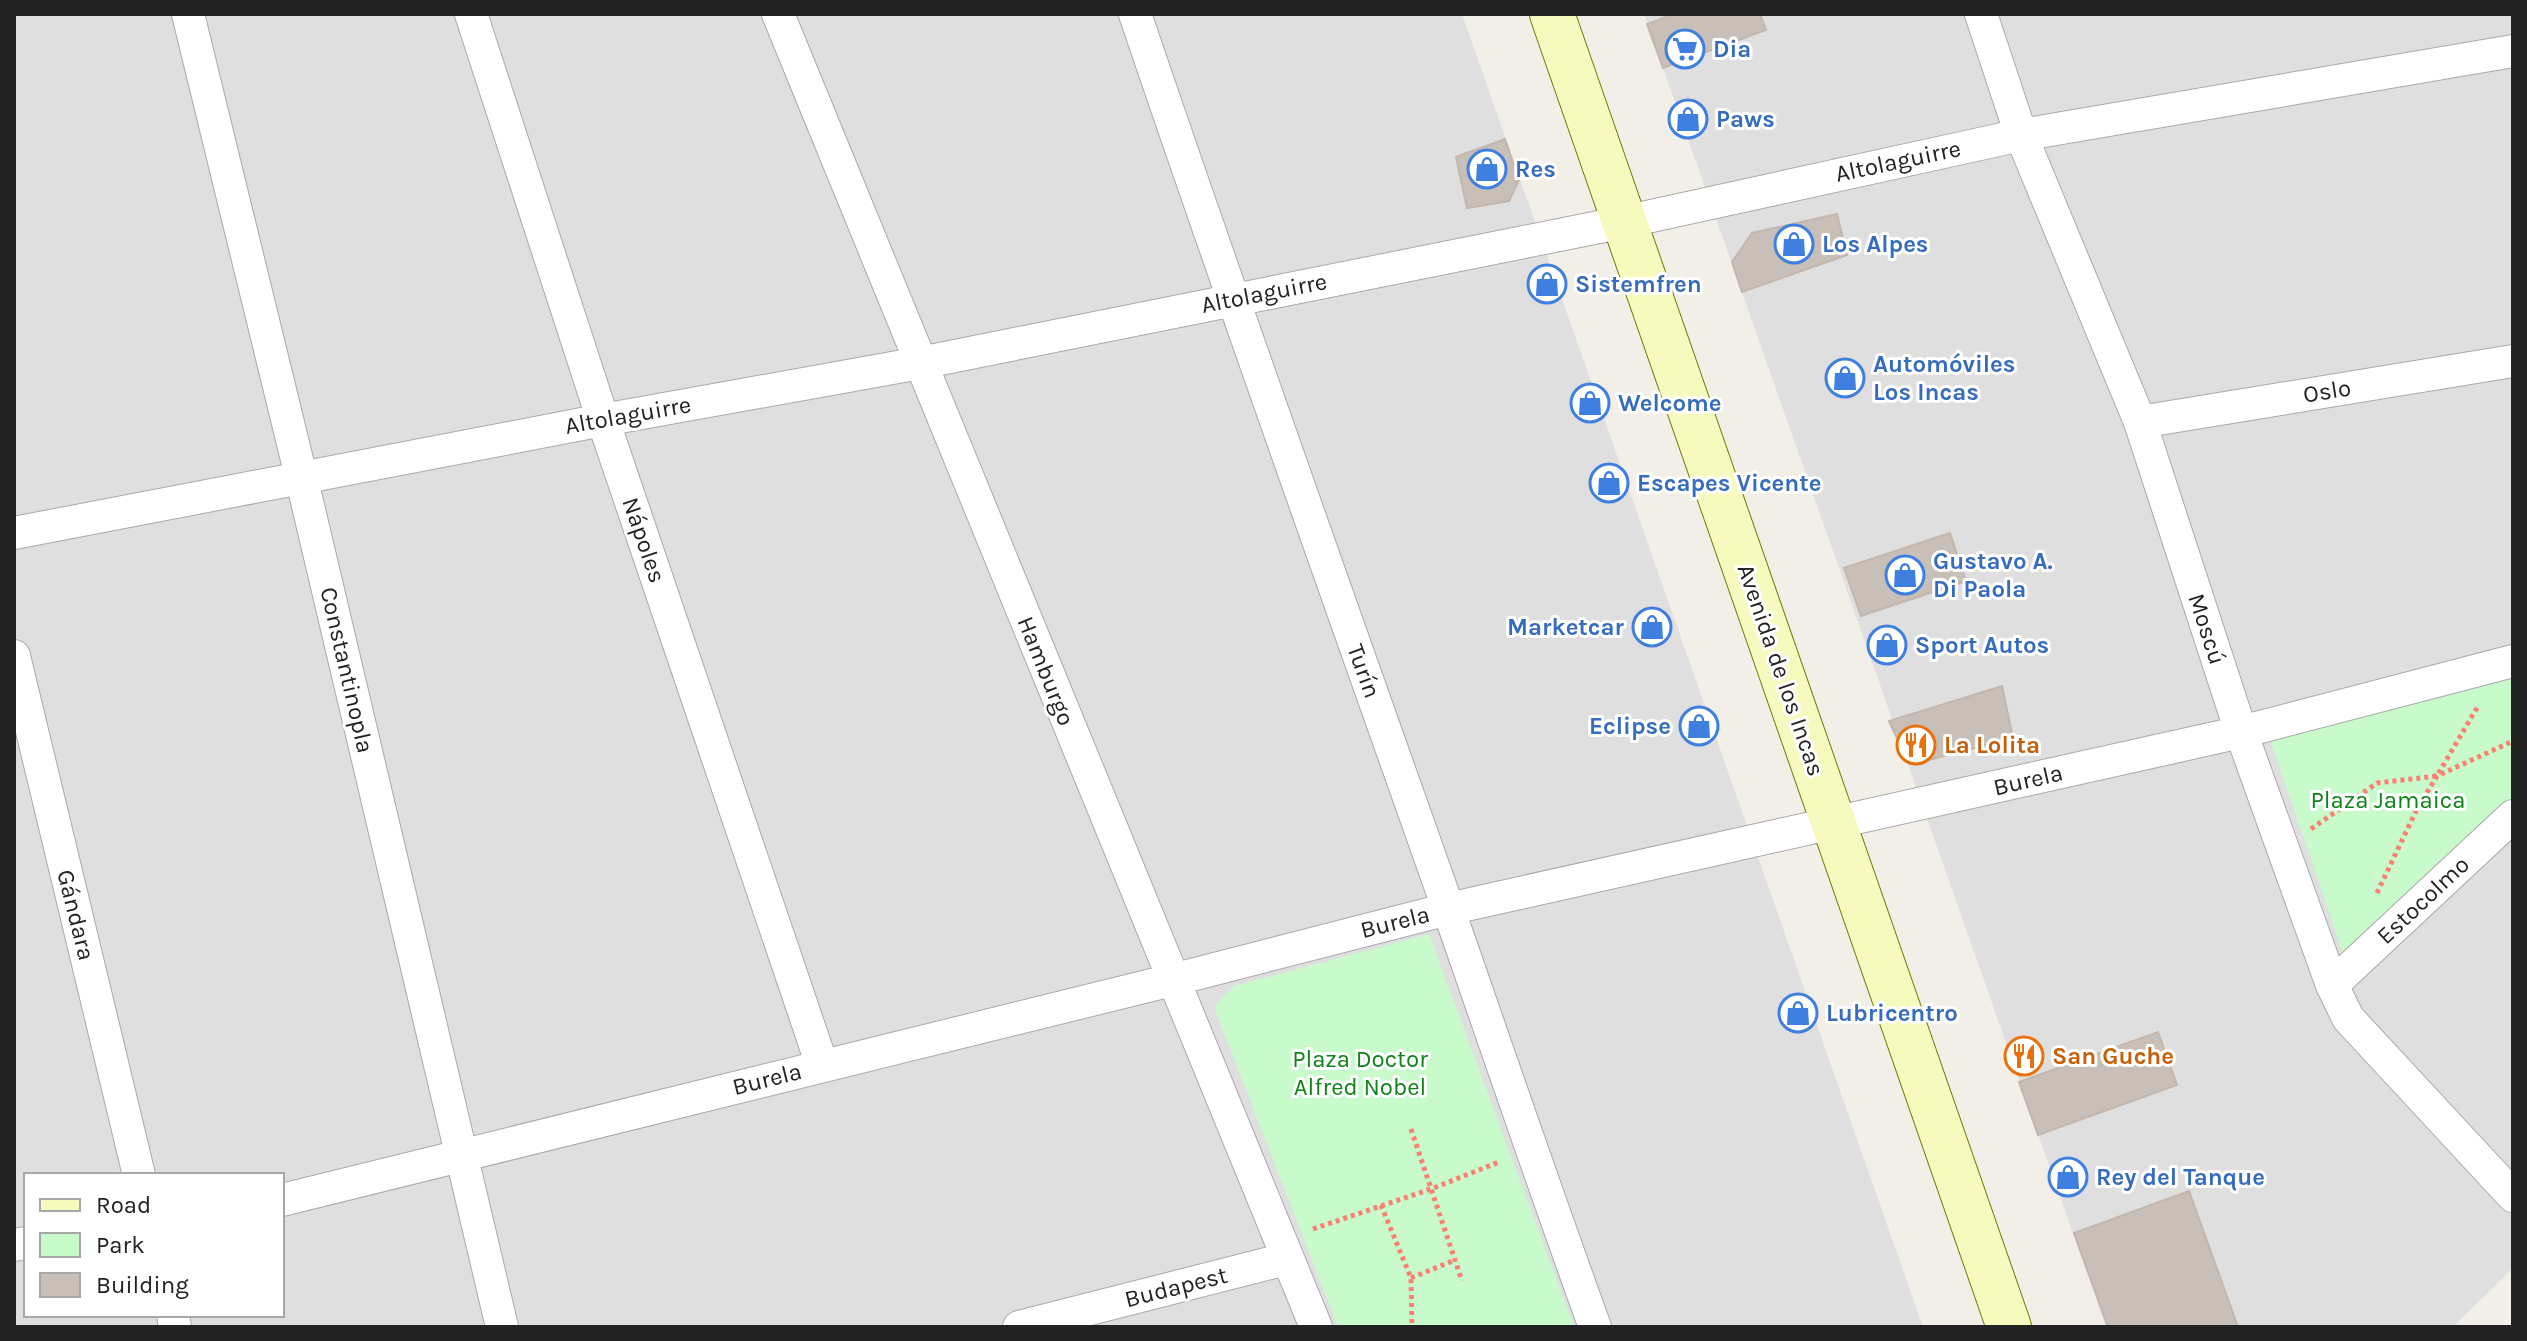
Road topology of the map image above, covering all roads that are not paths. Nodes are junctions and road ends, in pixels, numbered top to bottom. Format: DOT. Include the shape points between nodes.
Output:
graph roads {
  1 [pos="188,14"];
  2 [pos="471,14"];
  3 [pos="778,14"];
  4 [pos="1135,14"];
  5 [pos="1552,14"];
  6 [pos="1981,14"];
  7 [pos="2513,51"];
  8 [pos="2021,135"];
  9 [pos="1624,222"];
  10 [pos="1232,299"];
  11 [pos="2513,361"];
  12 [pos="920,363"];
  13 [pos="603,420"];
  14 [pos="2140,422"];
  15 [pos="301,476"];
  16 [pos="14,533"];
  17 [pos="14,656"];
  18 [pos="2508,663"];
  19 [pos="2241,732"];
  20 [pos="2513,816"];
  21 [pos="1835,823"];
  22 [pos="1448,909"];
  23 [pos="1172,980"];
  24 [pos="2332,985"];
  25 [pos="822,1065"];
  26 [pos="462,1156"];
  27 [pos="139,1173"];
  28 [pos="2513,1196"];
  29 [pos="284,1200"];
  30 [pos="1282,1250"];
  31 [pos="502,1327"];
  32 [pos="1019,1327"];
  33 [pos="1316,1327"];
  34 [pos="1595,1327"];
  35 [pos="2009,1327"];
  1 -- 15 [label="street, Constantinopla"];
  2 -- 13 [label="street, Nápoles"];
  3 -- 12 [label="street, Hamburgo"];
  4 -- 10 [label="street, Turín"];
  5 -- 9 [label="main road, Avenida de los Incas"];
  6 -- 8 [label="street, Moscú"];
  7 -- 8 [label="street, Altolaguirre"];
  8 -- 9 [label="street, Altolaguirre"];
  8 -- 14 [label="street, Moscú"];
  9 -- 10 [label="street, Altolaguirre"];
  9 -- 21 [label="main road, Avenida de los Incas"];
  10 -- 12 [label="street, Altolaguirre"];
  10 -- 22 [label="street, Turín"];
  11 -- 14 [label="street, Oslo"];
  12 -- 13 [label="street, Altolaguirre"];
  12 -- 23 [label="street, Hamburgo"];
  13 -- 15 [label="street, Altolaguirre"];
  13 -- 25 [label="street, Nápoles"];
  14 -- 19 [label="street, Moscú"];
  15 -- 16 [label="street, Altolaguirre"];
  15 -- 26 [label="street, Constantinopla"];
  17 -- 27 [label="street, Gándara"];
  18 -- 19 [label="street, Burela"];
  19 -- 21 [label="street, Burela"];
  19 -- 24 [label="street, Moscú"];
  20 -- 24 [label="street, Estocolmo"];
  21 -- 22 [label="street, Burela"];
  21 -- 35 [label="main road, Avenida de los Incas"];
  22 -- 23 [label="street, Burela"];
  22 -- 34 [label="street, Turín"];
  23 -- 25 [label="street, Burela"];
  23 -- 30 [label="street, Hamburgo"];
  24 -- 28 [label="street, Moscú" via="2348,1018"];
  25 -- 26 [label="street, Burela"];
  26 -- 29 [label="street, Burela"];
  26 -- 31 [label="street, Constantinopla"];
  30 -- 32 [label="street, Budapest"];
  30 -- 33 [label="street, Hamburgo"];
}
